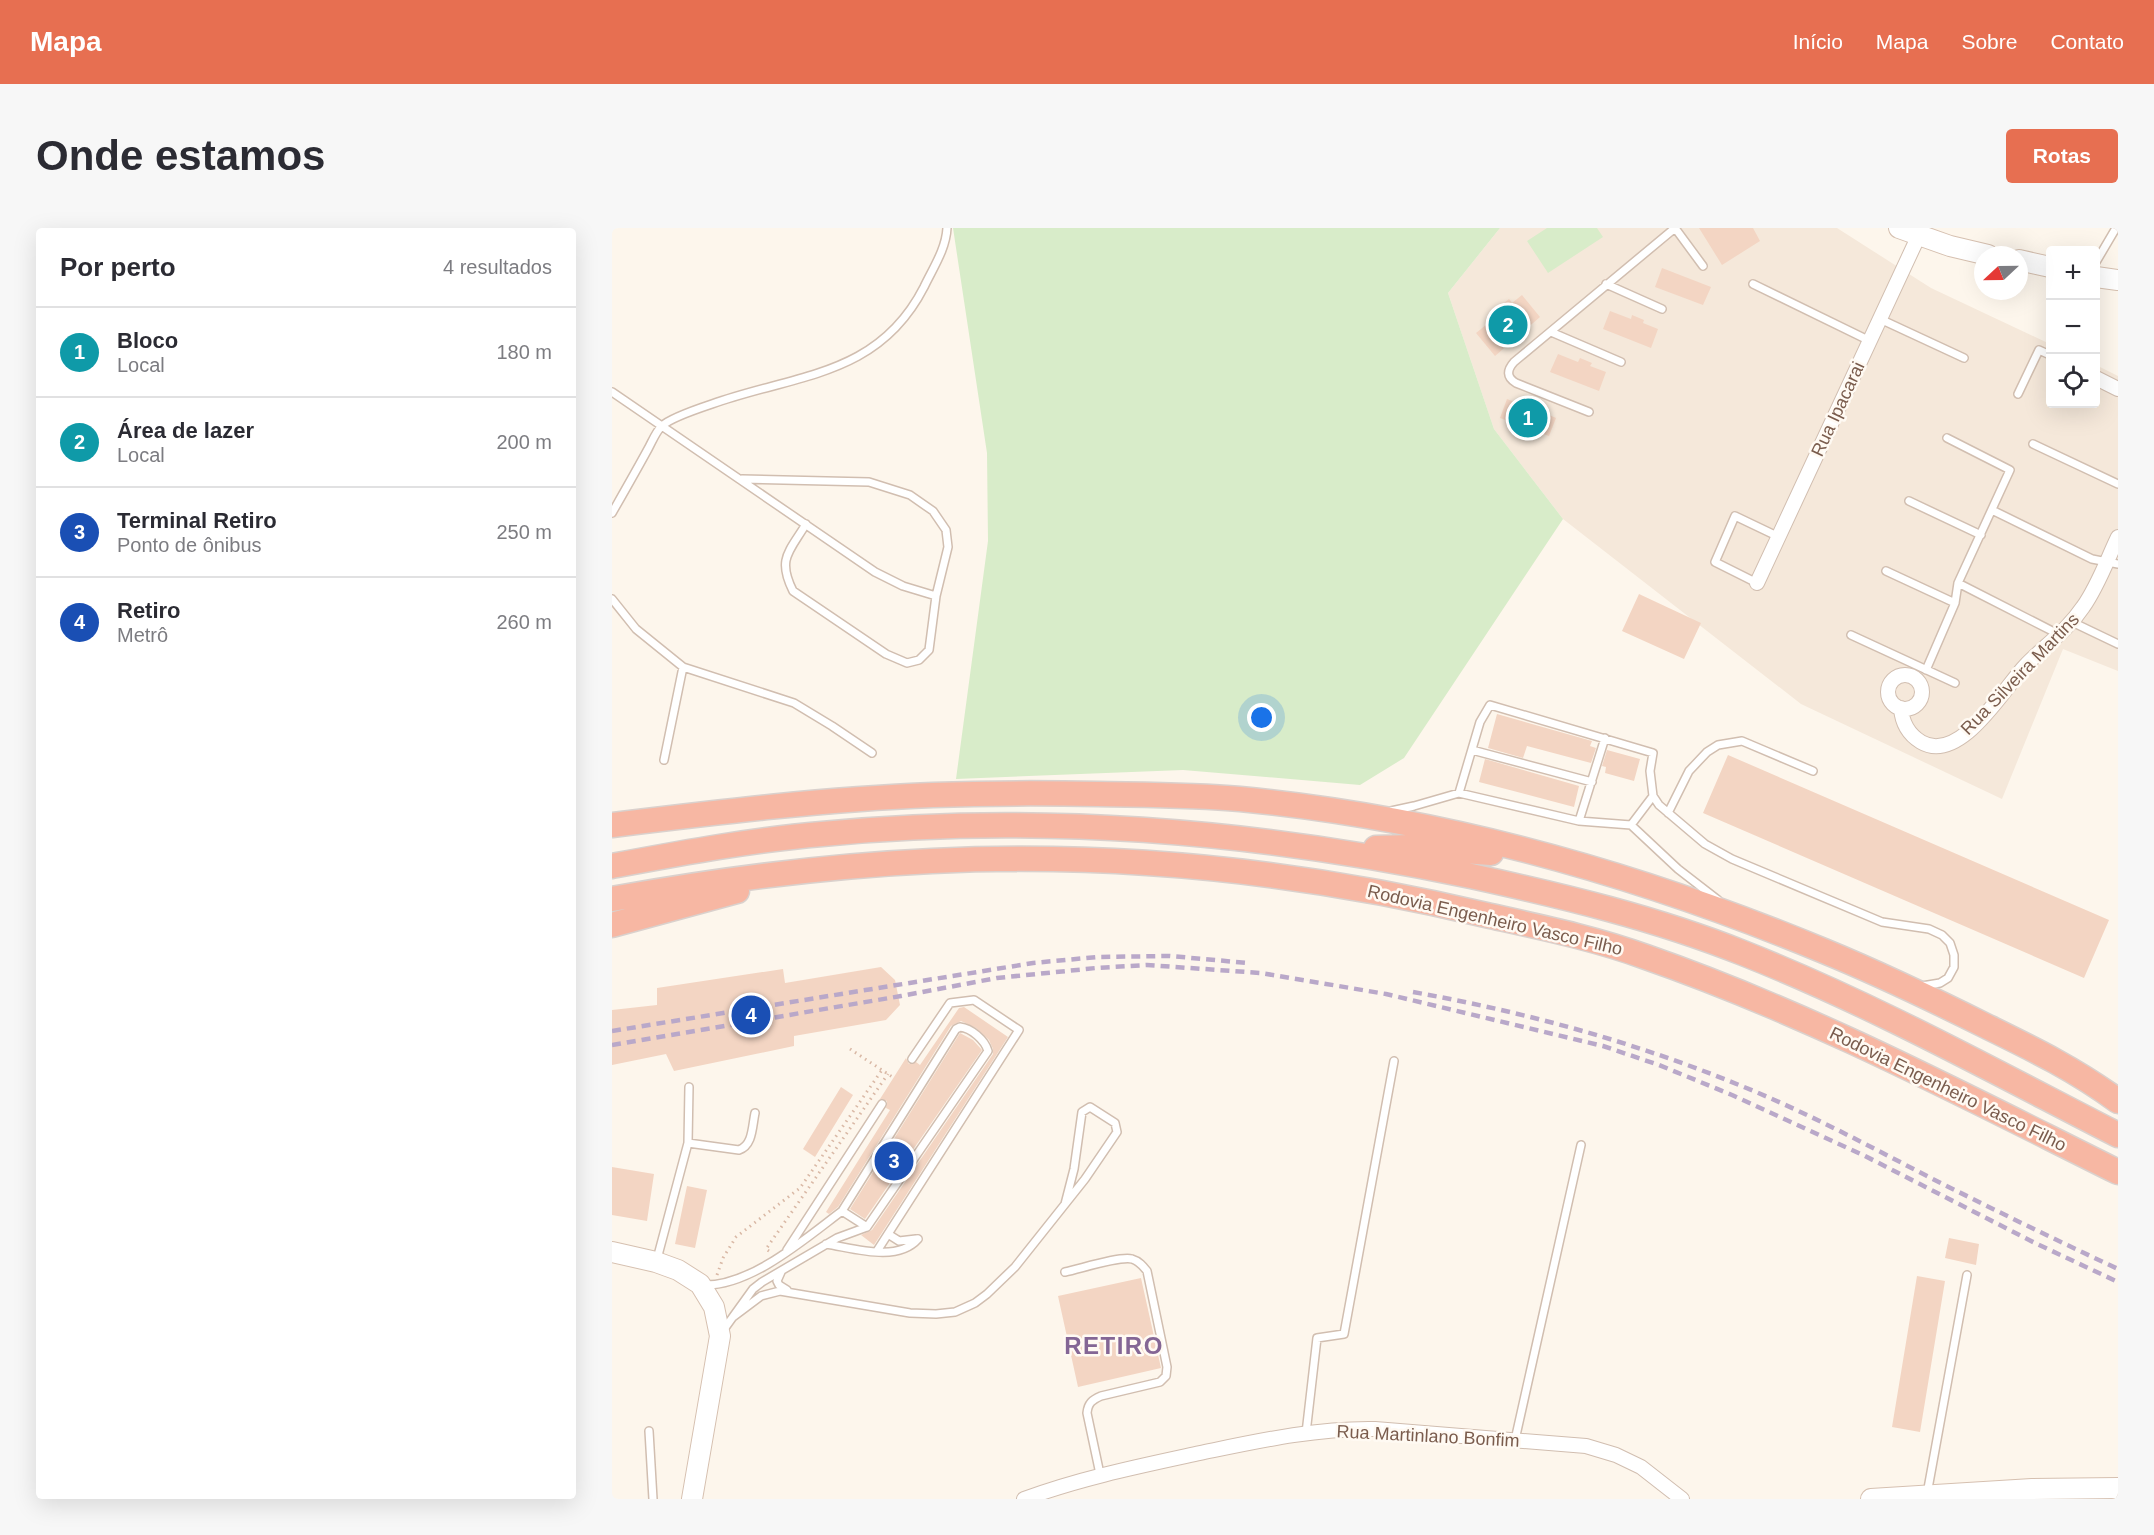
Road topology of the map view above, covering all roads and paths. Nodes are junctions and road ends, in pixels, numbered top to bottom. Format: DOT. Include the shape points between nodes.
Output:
graph roads {
  1 [pos="947,228"];
  2 [pos="1675,228"];
  3 [pos="1899,228"];
  4 [pos="2116,228"];
  5 [pos="1919,235"];
  6 [pos="1974,251"];
  7 [pos="2100,255"];
  8 [pos="2028,262"];
  9 [pos="2046,266"];
  10 [pos="1703,267"];
  11 [pos="2100,278"];
  12 [pos="2118,280"];
  13 [pos="1606,284"];
  14 [pos="1753,284"];
  15 [pos="1662,309"];
  16 [pos="1880,319"];
  17 [pos="1551,332"];
  18 [pos="1870,341"];
  19 [pos="2048,354"];
  20 [pos="1964,358"];
  21 [pos="1621,362"];
  22 [pos="2100,380"];
  23 [pos="2118,389"];
  24 [pos="612,392"];
  25 [pos="2018,394"];
  26 [pos="1590,412"];
  27 [pos="662,425"];
  28 [pos="1947,438"];
  29 [pos="2033,444"];
  30 [pos="740,479"];
  31 [pos="2118,484"];
  32 [pos="1909,501"];
  33 [pos="1992,510"];
  34 [pos="612,513"];
  35 [pos="806,524"];
  36 [pos="1981,535"];
  37 [pos="1779,537"];
  38 [pos="2118,537"];
  39 [pos="2112,563"];
  40 [pos="1886,571"];
  41 [pos="1757,583"];
  42 [pos="1958,583"];
  43 [pos="936,596"];
  44 [pos="612,599"];
  45 [pos="1955,603"];
  46 [pos="2072,622"];
  47 [pos="1851,634"];
  48 [pos="2060,635"];
  49 [pos="2118,644"];
  50 [pos="683,667"];
  51 [pos="1926,670"];
  52 [pos="1955,683"];
  53 [pos="1901,708"];
  54 [pos="1605,738"];
  55 [pos="1472,750"];
  56 [pos="872,753"];
  57 [pos="664,760"];
  58 [pos="1813,771"];
  59 [pos="1592,782"];
  60 [pos="1459,793"];
  61 [pos="1653,796"];
  62 [pos="1668,813"];
  63 [pos="1364,815"];
  64 [pos="1579,821"];
  65 [pos="612,825"];
  66 [pos="1631,825"];
  67 [pos="1316,848"];
  68 [pos="1547,856"];
  69 [pos="612,866"];
  70 [pos="824,868"];
  71 [pos="612,898"];
  72 [pos="1750,922"];
  73 [pos="612,925"];
  74 [pos="1910,988"];
  75 [pos="850,1049"];
  76 [pos="912,1059"];
  77 [pos="1394,1061"];
  78 [pos="882,1070"];
  79 [pos="888,1074"];
  80 [pos="894,1078"];
  81 [pos="689,1087"];
  82 [pos="2118,1101"];
  83 [pos="882,1104"];
  84 [pos="755,1113"];
  85 [pos="2118,1135"];
  86 [pos="688,1143"];
  87 [pos="1581,1145"];
  88 [pos="2118,1172"];
  89 [pos="1065,1204"];
  90 [pos="842,1211"];
  91 [pos="867,1227"];
  92 [pos="888,1234"];
  93 [pos="826,1244"];
  94 [pos="787,1250"];
  95 [pos="769,1251"];
  96 [pos="876,1251"];
  97 [pos="612,1252"];
  98 [pos="656,1262"];
  99 [pos="783,1270"];
  100 [pos="1065,1272"];
  101 [pos="1967,1275"];
  102 [pos="707,1285"];
  103 [pos="789,1291"];
  104 [pos="733,1317"];
  105 [pos="720,1336"];
  106 [pos="649,1431"];
  107 [pos="1306,1433"];
  108 [pos="1515,1440"];
  109 [pos="1101,1474"];
  110 [pos="2118,1488"];
  111 [pos="1927,1496"];
  112 [pos="653,1499"];
  113 [pos="692,1499"];
  114 [pos="1024,1499"];
  115 [pos="1682,1499"];
  116 [pos="1871,1499"];
  1 -- 27 [label="lane" via="944,247 912,309 889,336 868,352 804,378 694,410"];
  2 -- 10 [label="lane"];
  2 -- 13 [label="lane"];
  3 -- 5 [label="main road"];
  4 -- 7 [label="lane"];
  5 -- 6 [label="main road"];
  5 -- 16 [label="street, Rua Ipacarai"];
  8 -- 9 [label="main road"];
  11 -- 12 [label="main road"];
  13 -- 15 [label="lane"];
  13 -- 17 [label="lane"];
  14 -- 18 [label="lane"];
  16 -- 18 [label="street, Rua Ipacarai"];
  16 -- 20 [label="lane"];
  17 -- 21 [label="lane"];
  17 -- 26 [label="lane" via="1514,362 1508,374 1516,382"];
  18 -- 37 [label="street, Rua Ipacarai"];
  19 -- 25 [label="lane" via="2039,350"];
  22 -- 23 [label="street"];
  24 -- 27 [label="lane"];
  27 -- 30 [label="lane"];
  27 -- 34 [label="lane"];
  28 -- 33 [label="lane" via="2010,470"];
  29 -- 31 [label="lane"];
  30 -- 35 [label="lane"];
  30 -- 43 [label="lane" via="869,482 910,495 933,512 946,530 948,548"];
  32 -- 36 [label="lane"];
  33 -- 36 [label="lane"];
  33 -- 39 [label="lane" via="2092,559"];
  35 -- 43 [label="lane" via="875,572"];
  35 -- 43 [label="lane" via="784,561 793,591 886,654 907,663 920,660 929,650"];
  36 -- 42 [label="lane"];
  37 -- 41 [label="street, Rua Ipacarai"];
  37 -- 41 [label="lane" via="1735,516 1715,562"];
  38 -- 39 [label="street, Rua Silveira Martins"];
  39 -- 46 [label="street, Rua Silveira Martins"];
  40 -- 45 [label="lane"];
  42 -- 45 [label="lane"];
  42 -- 48 [label="lane"];
  44 -- 50 [label="lane" via="636,629"];
  45 -- 51 [label="lane"];
  46 -- 48 [label="street, Rua Silveira Martins"];
  46 -- 49 [label="lane"];
  47 -- 51 [label="lane"];
  48 -- 53 [label="street, Rua Silveira Martins" via="2014,678 1974,728 1948,744 1936,746 1915,738 1905,725"];
  50 -- 56 [label="lane" via="794,703"];
  50 -- 57 [label="lane"];
  51 -- 52 [label="lane"];
  54 -- 55 [label="lane" via="1490,705"];
  54 -- 59 [label="lane"];
  54 -- 61 [label="lane" via="1653,753"];
  55 -- 59 [label="lane"];
  55 -- 60 [label="lane"];
  58 -- 62 [label="lane" via="1742,741 1718,745 1689,771"];
  59 -- 64 [label="lane"];
  60 -- 63 [label="lane"];
  60 -- 64 [label="lane"];
  61 -- 62 [label="lane"];
  61 -- 66 [label="lane"];
  62 -- 74 [label="lane" via="1705,844 1732,859 1882,922 1929,929 1942,935 1954,955 1954,967 1948,978"];
  63 -- 65 [label="highway" via="1236,799 1009,793 824,803"];
  63 -- 68 [label="highway" via="1477,837"];
  64 -- 66 [label="lane"];
  66 -- 72 [label="lane" via="1704,890"];
  67 -- 68 [label="highway" via="1411,847"];
  67 -- 69 [label="highway, Rodovia Engenheiro Vasco Filho" via="1233,837 1086,827 932,827 820,834 714,847"];
  67 -- 85 [label="highway, Rodovia Engenheiro Vasco Filho" via="1534,890 1649,921 1741,952 1890,1020"];
  68 -- 72 [label="highway"];
  70 -- 71 [label="highway, Rodovia Engenheiro Vasco Filho"];
  70 -- 73 [label="highway"];
  70 -- 88 [label="highway, Rodovia Engenheiro Vasco Filho" via="936,860 1121,862 1312,881 1466,910 1598,942 1732,988 1877,1052"];
  72 -- 74 [label="highway"];
  74 -- 82 [label="highway" via="2068,1067"];
  75 -- 78 [label="path"];
  76 -- 92 [label="lane" via="950,1003 974,1000 1019,1030"];
  77 -- 107 [label="lane" via="1344,1334 1317,1338"];
  78 -- 79 [label="path"];
  78 -- 102 [label="path" via="800,1188 736,1237"];
  79 -- 80 [label="path"];
  79 -- 95 [label="path" via="766,1249"];
  81 -- 86 [label="lane"];
  83 -- 94 [label="lane"];
  84 -- 86 [label="lane" via="746,1148"];
  86 -- 98 [label="lane"];
  87 -- 108 [label="lane"];
  89 -- 89 [label="lane" via="1082,1112 1090,1107 1115,1123 1117,1132"];
  89 -- 103 [label="lane" via="1002,1281 981,1299 955,1312 910,1313"];
  90 -- 91 [label="lane"];
  90 -- 91 [label="lane" via="956,1029 966,1028 986,1044 988,1051"];
  90 -- 94 [label="lane"];
  91 -- 93 [label="lane"];
  92 -- 96 [label="lane"];
  92 -- 96 [label="lane" via="899,1241 918,1239 903,1250"];
  93 -- 96 [label="lane"];
  93 -- 99 [label="lane"];
  94 -- 102 [label="lane" via="750,1273"];
  97 -- 98 [label="main road"];
  98 -- 102 [label="main road"];
  99 -- 103 [label="lane" via="777,1281"];
  99 -- 104 [label="lane" via="753,1289"];
  100 -- 109 [label="lane" via="1122,1259 1142,1264 1147,1271 1167,1366 1166,1376 1160,1382 1101,1396 1088,1406"];
  101 -- 111 [label="lane"];
  102 -- 105 [label="main road"];
  103 -- 104 [label="lane" via="761,1296"];
  104 -- 105 [label="lane"];
  105 -- 113 [label="main road"];
  106 -- 112 [label="lane"];
  107 -- 108 [label="street, Rua Martinlano Bonfim" via="1375,1430"];
  107 -- 109 [label="street, Rua Martinlano Bonfim"];
  108 -- 115 [label="street, Rua Martinlano Bonfim" via="1586,1446 1616,1455 1641,1467"];
  109 -- 114 [label="street, Rua Martinlano Bonfim"];
  110 -- 111 [label="main road"];
  111 -- 116 [label="main road"];
}
